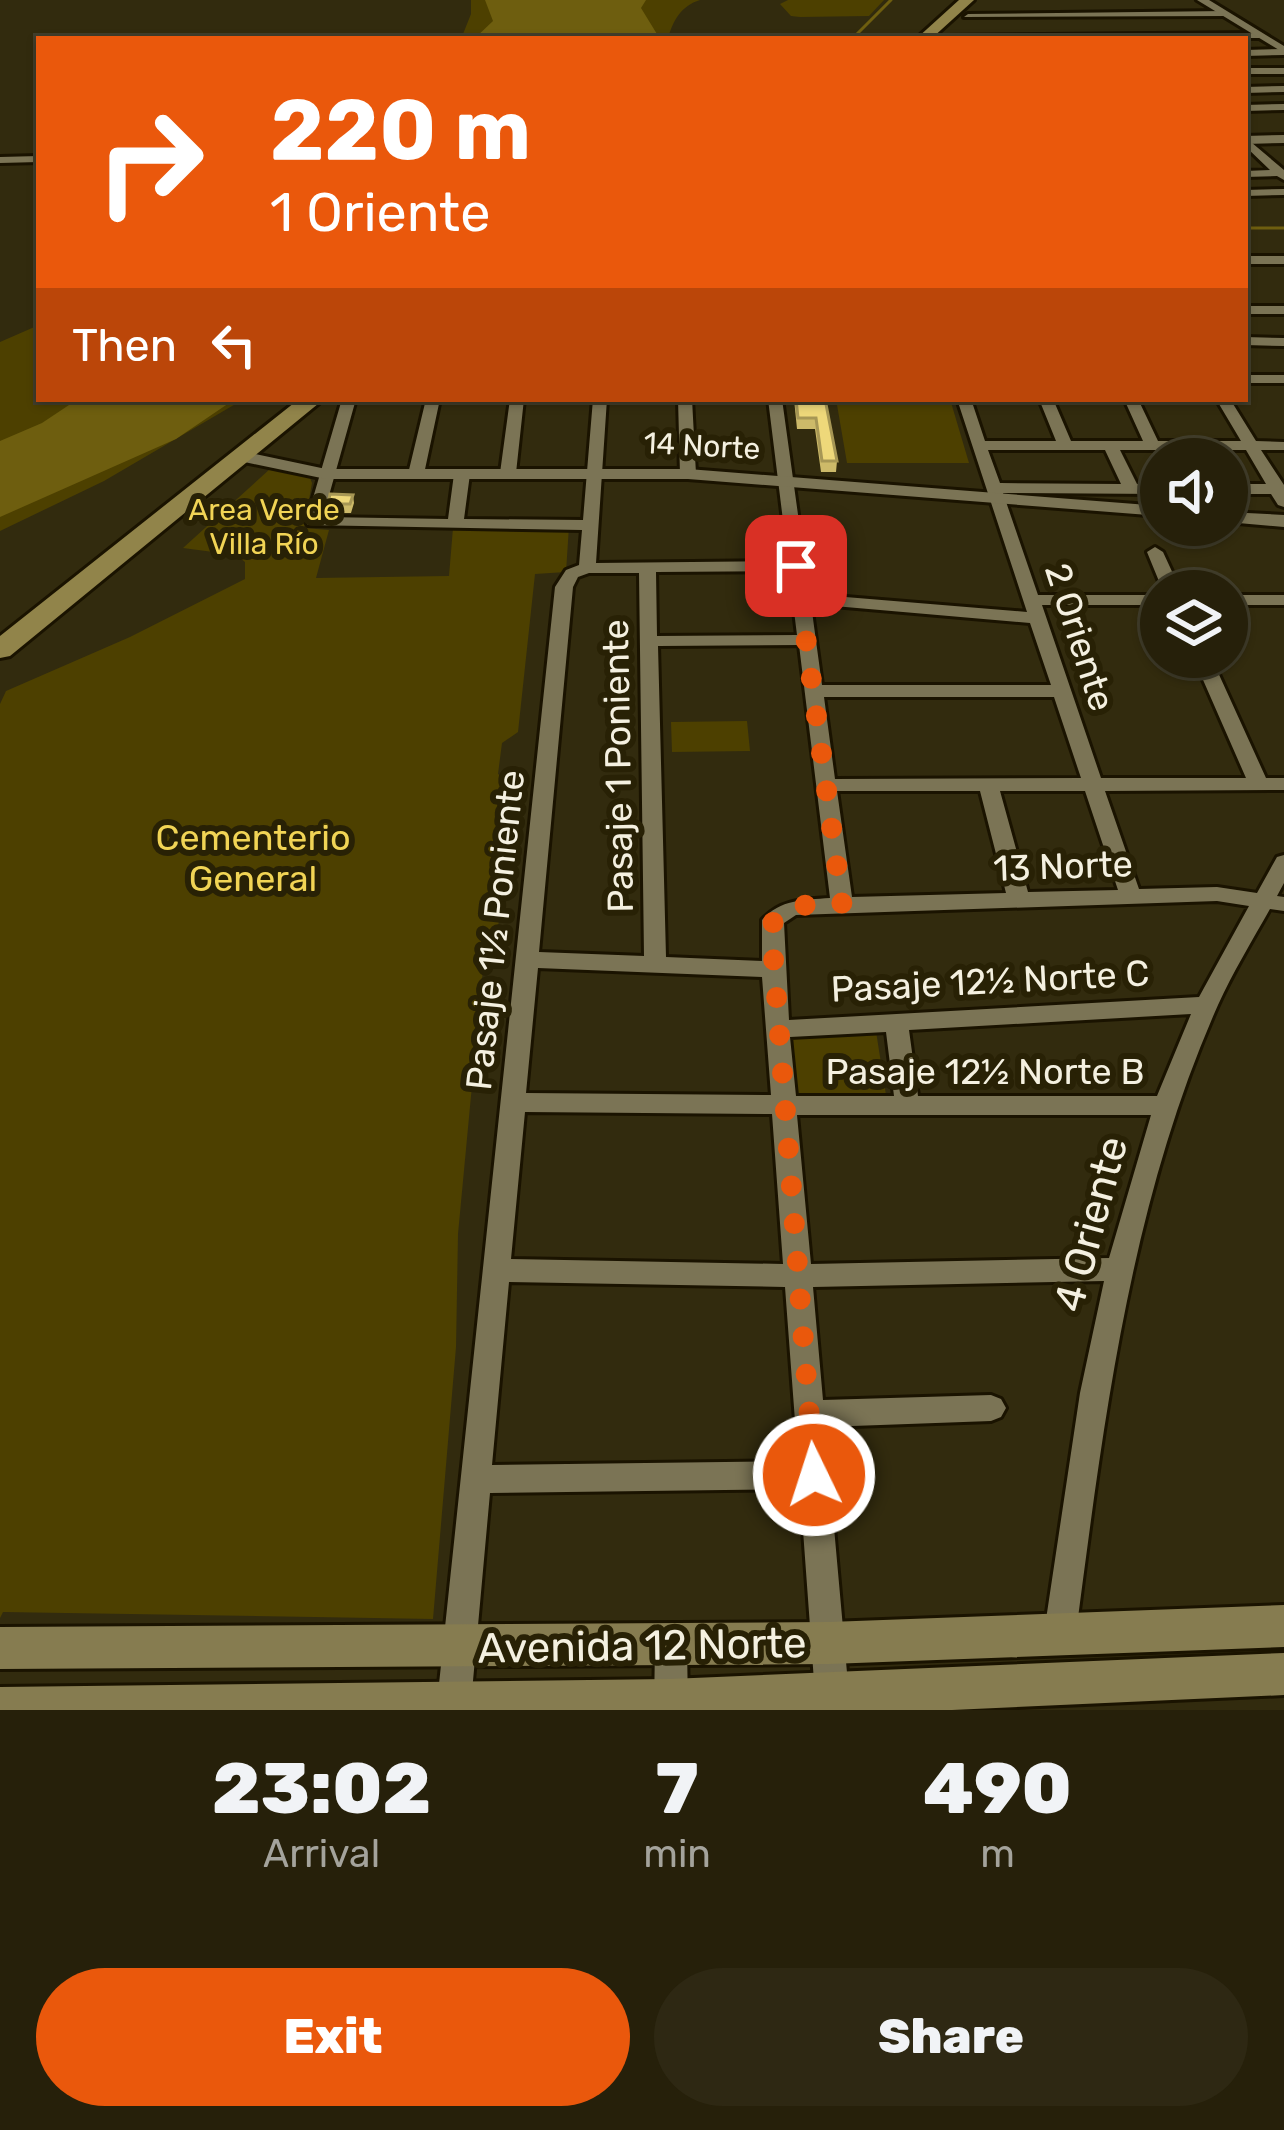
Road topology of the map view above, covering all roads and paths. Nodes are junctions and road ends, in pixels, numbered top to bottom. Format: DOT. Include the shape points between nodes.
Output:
graph roads {
  1 [pos="1205,2"];
  2 [pos="1056,4"];
  3 [pos="972,8"];
  4 [pos="1225,14"];
  5 [pos="1030,16"];
  6 [pos="1241,25"];
  7 [pos="958,27"];
  8 [pos="1013,27"];
  9 [pos="1258,35"];
  10 [pos="928,36"];
  11 [pos="1005,36"];
  12 [pos="1219,36"];
  13 [pos="1284,51"];
  14 [pos="1248,53"];
  15 [pos="1248,71"];
  16 [pos="1284,71"];
  17 [pos="1284,89"];
  18 [pos="1248,90"];
  19 [pos="1284,107"];
  20 [pos="1248,108"];
  21 [pos="1248,122"];
  22 [pos="1284,122"];
  23 [pos="1284,139"];
  24 [pos="1248,140"];
  25 [pos="1248,143"];
  26 [pos="1248,158"];
  27 [pos="1264,158"];
  28 [pos="1284,158"];
  29 [pos="36,159"];
  30 [pos="0,160"];
  31 [pos="1248,174"];
  32 [pos="1283,174"];
  33 [pos="1284,192"];
  34 [pos="1248,193"];
  35 [pos="1248,260"];
  36 [pos="1284,260"];
  37 [pos="1248,305"];
  38 [pos="1284,310"];
  39 [pos="1248,341"];
  40 [pos="1284,341"];
  41 [pos="1248,379"];
  42 [pos="1284,379"];
  43 [pos="309,402"];
  44 [pos="349,402"];
  45 [pos="432,402"];
  46 [pos="517,402"];
  47 [pos="601,402"];
  48 [pos="686,402"];
  49 [pos="776,402"];
  50 [pos="965,402"];
  51 [pos="1047,402"];
  52 [pos="1132,402"];
  53 [pos="1225,402"];
  54 [pos="1149,438"];
  55 [pos="980,445"];
  56 [pos="1065,446"];
  57 [pos="1111,446"];
  58 [pos="1140,446"];
  59 [pos="1251,446"];
  60 [pos="1284,446"];
  61 [pos="241,456"];
  62 [pos="595,472"];
  63 [pos="508,473"];
  64 [pos="326,474"];
  65 [pos="416,474"];
  66 [pos="462,474"];
  67 [pos="688,474"];
  68 [pos="784,480"];
  69 [pos="1131,489"];
  70 [pos="1140,489"];
  71 [pos="1248,491"];
  72 [pos="997,493"];
  73 [pos="1281,493"];
  74 [pos="1140,509"];
  75 [pos="1248,518"];
  76 [pos="1284,521"];
  77 [pos="455,524"];
  78 [pos="591,525"];
  79 [pos="1155,552"];
  80 [pos="796,566"];
  81 [pos="647,567"];
  82 [pos="587,568"];
  83 [pos="1163,570"];
  84 [pos="800,598"];
  85 [pos="1248,600"];
  86 [pos="1284,600"];
  87 [pos="1140,602"];
  88 [pos="1036,609"];
  89 [pos="806,640"];
  90 [pos="647,641"];
  91 [pos="0,650"];
  92 [pos="1211,678"];
  93 [pos="813,691"];
  94 [pos="1063,691"];
  95 [pos="1094,784"];
  96 [pos="1259,784"];
  97 [pos="1284,784"];
  98 [pos="826,785"];
  99 [pos="988,785"];
  100 [pos="1284,862"];
  101 [pos="1131,897"];
  102 [pos="1019,900"];
  103 [pos="1275,902"];
  104 [pos="842,904"];
  105 [pos="528,959"];
  106 [pos="655,963"];
  107 [pos="773,969"];
  108 [pos="1206,1005"];
  109 [pos="896,1019"];
  110 [pos="778,1029"];
  111 [pos="514,1102"];
  112 [pos="907,1104"];
  113 [pos="1168,1106"];
  114 [pos="784,1108"];
  115 [pos="1116,1269"];
  116 [pos="498,1270"];
  117 [pos="799,1276"];
  118 [pos="992,1408"];
  119 [pos="810,1414"];
  120 [pos="814,1475"];
  121 [pos="475,1479"];
  122 [pos="1284,1626"];
  123 [pos="1060,1633"];
  124 [pos="830,1643"];
  125 [pos="670,1645"];
  126 [pos="0,1648"];
  127 [pos="459,1648"];
  128 [pos="1284,1674"];
  129 [pos="832,1695"];
  130 [pos="454,1703"];
  131 [pos="671,1705"];
  132 [pos="0,1709"];
  133 [pos="98,1709"];
  134 [pos="184,1709"];
  1 -- 2 [label="street"];
  1 -- 4 [label="street"];
  2 -- 3 [label="street"];
  2 -- 5 [label="street"];
  3 -- 5 [label="street"];
  3 -- 10 [label="main road"];
  4 -- 5 [label="street"];
  4 -- 6 [label="street"];
  5 -- 8 [label="street"];
  6 -- 8 [label="street"];
  6 -- 9 [label="street"];
  7 -- 8 [label="street"];
  8 -- 11 [label="street"];
  9 -- 12 [label="street"];
  9 -- 13 [label="street"];
  13 -- 14 [label="street"];
  15 -- 16 [label="street"];
  17 -- 18 [label="street"];
  19 -- 20 [label="street"];
  21 -- 22 [label="street"];
  23 -- 24 [label="street"];
  25 -- 27 [label="street"];
  26 -- 27 [label="street"];
  27 -- 28 [label="street"];
  27 -- 32 [label="street"];
  29 -- 30 [label="street"];
  31 -- 32 [label="street"];
  33 -- 34 [label="street"];
  35 -- 36 [label="street"];
  37 -- 38 [label="street"];
  39 -- 40 [label="street"];
  41 -- 42 [label="street"];
  43 -- 61 [label="main road"];
  44 -- 64 [label="street"];
  45 -- 65 [label="street"];
  46 -- 63 [label="street"];
  47 -- 62 [label="street, Pasaje 1½ Poniente"];
  48 -- 67 [label="street"];
  49 -- 68 [label="street"];
  50 -- 55 [label="street, 2 Oriente"];
  51 -- 56 [label="street"];
  52 -- 54 [label="street"];
  53 -- 59 [label="street"];
  55 -- 56 [label="street"];
  55 -- 72 [label="street, 2 Oriente"];
  56 -- 57 [label="street"];
  57 -- 58 [label="street"];
  57 -- 69 [label="street"];
  59 -- 60 [label="street"];
  59 -- 73 [label="street"];
  61 -- 64 [label="street, 14 Norte"];
  61 -- 91 [label="main road"];
  62 -- 63 [label="street, 14 Norte"];
  62 -- 67 [label="street, 14 Norte"];
  62 -- 78 [label="street, Pasaje 1½ Poniente"];
  63 -- 66 [label="street, 14 Norte"];
  64 -- 65 [label="street, 14 Norte"];
  64 -- 77 [label="street" via="314,522"];
  65 -- 66 [label="street, 14 Norte"];
  66 -- 77 [label="street"];
  67 -- 68 [label="street, 14 Norte"];
  68 -- 72 [label="street, 14 Norte"];
  68 -- 80 [label="street"];
  69 -- 70 [label="street"];
  69 -- 72 [label="street"];
  71 -- 73 [label="street"];
  72 -- 74 [label="street, 14 Norte"];
  72 -- 88 [label="street, 2 Oriente"];
  75 -- 76 [label="street"];
  77 -- 78 [label="street"];
  78 -- 82 [label="street, Pasaje 1½ Poniente"];
  79 -- 83 [label="street"];
  80 -- 81 [label="street"];
  80 -- 84 [label="street"];
  81 -- 82 [label="street"];
  81 -- 90 [label="street, Pasaje 1 Poniente"];
  82 -- 105 [label="street, Pasaje 1½ Poniente" via="564,586"];
  84 -- 88 [label="street"];
  84 -- 89 [label="street"];
  85 -- 86 [label="street"];
  87 -- 88 [label="street"];
  88 -- 94 [label="street, 2 Oriente"];
  89 -- 90 [label="street"];
  89 -- 93 [label="street"];
  90 -- 106 [label="street, Pasaje 1 Poniente"];
  92 -- 96 [label="street"];
  93 -- 94 [label="street"];
  93 -- 98 [label="street"];
  94 -- 95 [label="street, 2 Oriente"];
  95 -- 96 [label="street"];
  95 -- 99 [label="street"];
  95 -- 101 [label="street, 2 Oriente"];
  96 -- 97 [label="street"];
  98 -- 99 [label="street"];
  98 -- 104 [label="street"];
  99 -- 102 [label="street"];
  100 -- 103 [label="street, 4 Oriente"];
  101 -- 102 [label="street, 13 Norte"];
  101 -- 103 [label="street, 13 Norte"];
  102 -- 104 [label="street, 13 Norte"];
  103 -- 108 [label="street, 4 Oriente"];
  104 -- 107 [label="street, 13 Norte" via="778,914"];
  105 -- 106 [label="street"];
  105 -- 111 [label="street, Pasaje 1½ Poniente"];
  106 -- 107 [label="street"];
  107 -- 110 [label="street"];
  108 -- 109 [label="street, Pasaje 12½ Norte C"];
  108 -- 113 [label="street, 4 Oriente"];
  109 -- 110 [label="street, Pasaje 12½ Norte C"];
  109 -- 112 [label="street"];
  110 -- 114 [label="street"];
  111 -- 114 [label="street, Pasaje 12½ Norte B"];
  111 -- 116 [label="street, Pasaje 1½ Poniente"];
  112 -- 113 [label="street, Pasaje 12½ Norte B"];
  112 -- 114 [label="street, Pasaje 12½ Norte B"];
  113 -- 115 [label="street, 4 Oriente"];
  114 -- 117 [label="street"];
  115 -- 117 [label="street"];
  115 -- 123 [label="street, 4 Oriente"];
  116 -- 117 [label="street"];
  116 -- 121 [label="street, Pasaje 1½ Poniente"];
  117 -- 119 [label="street"];
  118 -- 119 [label="street"];
  119 -- 120 [label="street"];
  120 -- 121 [label="street"];
  120 -- 124 [label="street"];
  121 -- 127 [label="street, Pasaje 1½ Poniente"];
  122 -- 123 [label="main road, Avenida 12 Norte"];
  123 -- 124 [label="main road, Avenida 12 Norte"];
  124 -- 125 [label="main road, Avenida 12 Norte"];
  124 -- 129 [label="street"];
  125 -- 127 [label="main road, Avenida 12 Norte"];
  125 -- 131 [label="street"];
  126 -- 127 [label="main road, Avenida 12 Norte"];
  127 -- 130 [label="street, Pasaje 1½ Poniente"];
  128 -- 129 [label="main road, Avenida 12 Norte"];
  129 -- 131 [label="main road, Avenida 12 Norte"];
  130 -- 131 [label="main road, Avenida 12 Norte"];
  130 -- 134 [label="main road, Avenida 12 Norte"];
  132 -- 133 [label="main road, Avenida 12 Norte"];
  133 -- 134 [label="main road, Avenida 12 Norte"];
}
